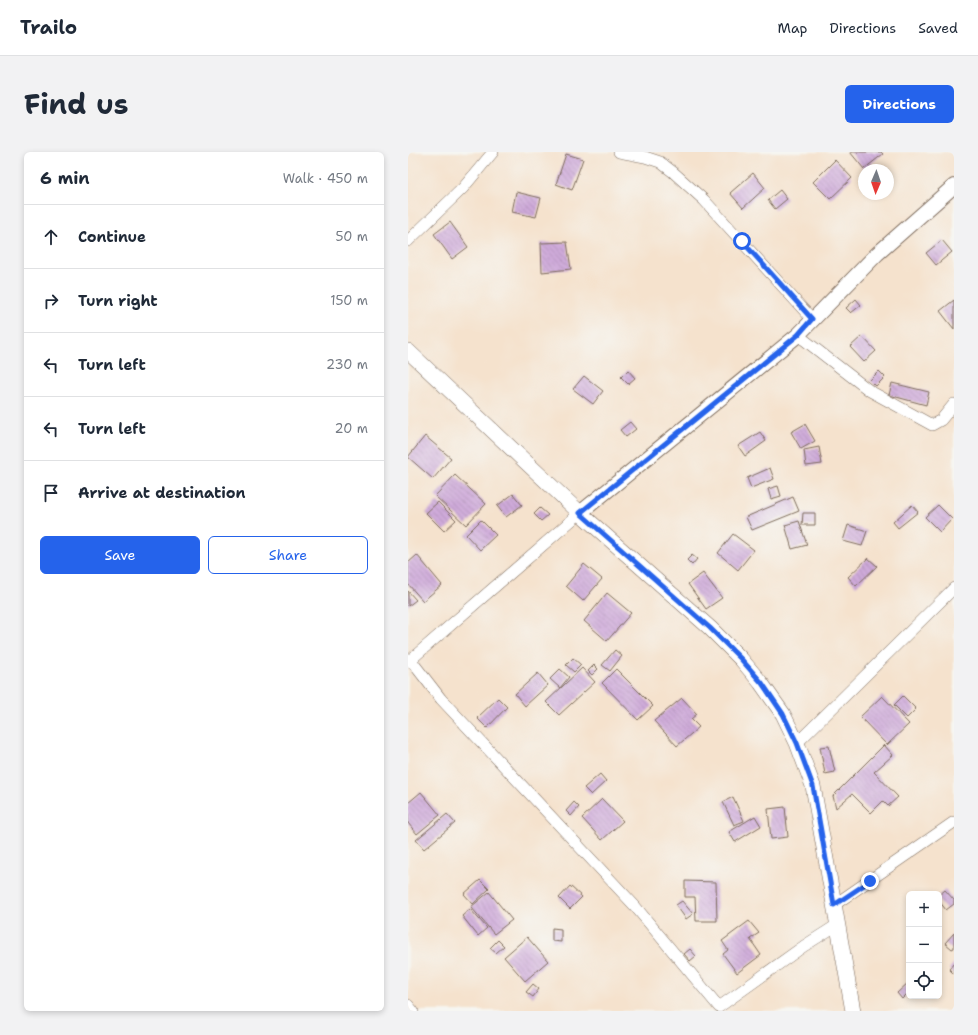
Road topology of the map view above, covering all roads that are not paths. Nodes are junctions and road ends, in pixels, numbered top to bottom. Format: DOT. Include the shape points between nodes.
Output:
graph roads {
  1 [pos="493,152"];
  2 [pos="619,152"];
  3 [pos="954,186"];
  4 [pos="408,241"];
  5 [pos="812,319"];
  6 [pos="798,335"];
  7 [pos="408,351"];
  8 [pos="954,404"];
  9 [pos="580,513"];
  10 [pos="954,588"];
  11 [pos="409,660"];
  12 [pos="797,743"];
  13 [pos="954,822"];
  14 [pos="834,905"];
  15 [pos="838,925"];
  16 [pos="408,1005"];
  17 [pos="718,1009"];
  18 [pos="413,1011"];
  19 [pos="853,1011"];
  1 -- 4 [label="street" via="463,188"];
  2 -- 5 [label="street" via="660,162 673,172 704,200"];
  3 -- 5 [label="street" via="877,254"];
  5 -- 6 [label="street"];
  6 -- 8 [label="street" via="870,391 932,425 941,420"];
  6 -- 9 [label="street"];
  7 -- 9 [label="main road"];
  9 -- 11 [label="street"];
  9 -- 12 [label="main road" via="710,628 741,659 762,683 783,714"];
  10 -- 12 [label="street"];
  11 -- 17 [label="street" via="441,699 634,905"];
  12 -- 14 [label="main road" via="813,786"];
  13 -- 14 [label="street"];
  14 -- 15 [label="main road"];
  15 -- 17 [label="street" via="804,946"];
  15 -- 19 [label="main road"];
  16 -- 18 [label="street"];
}
